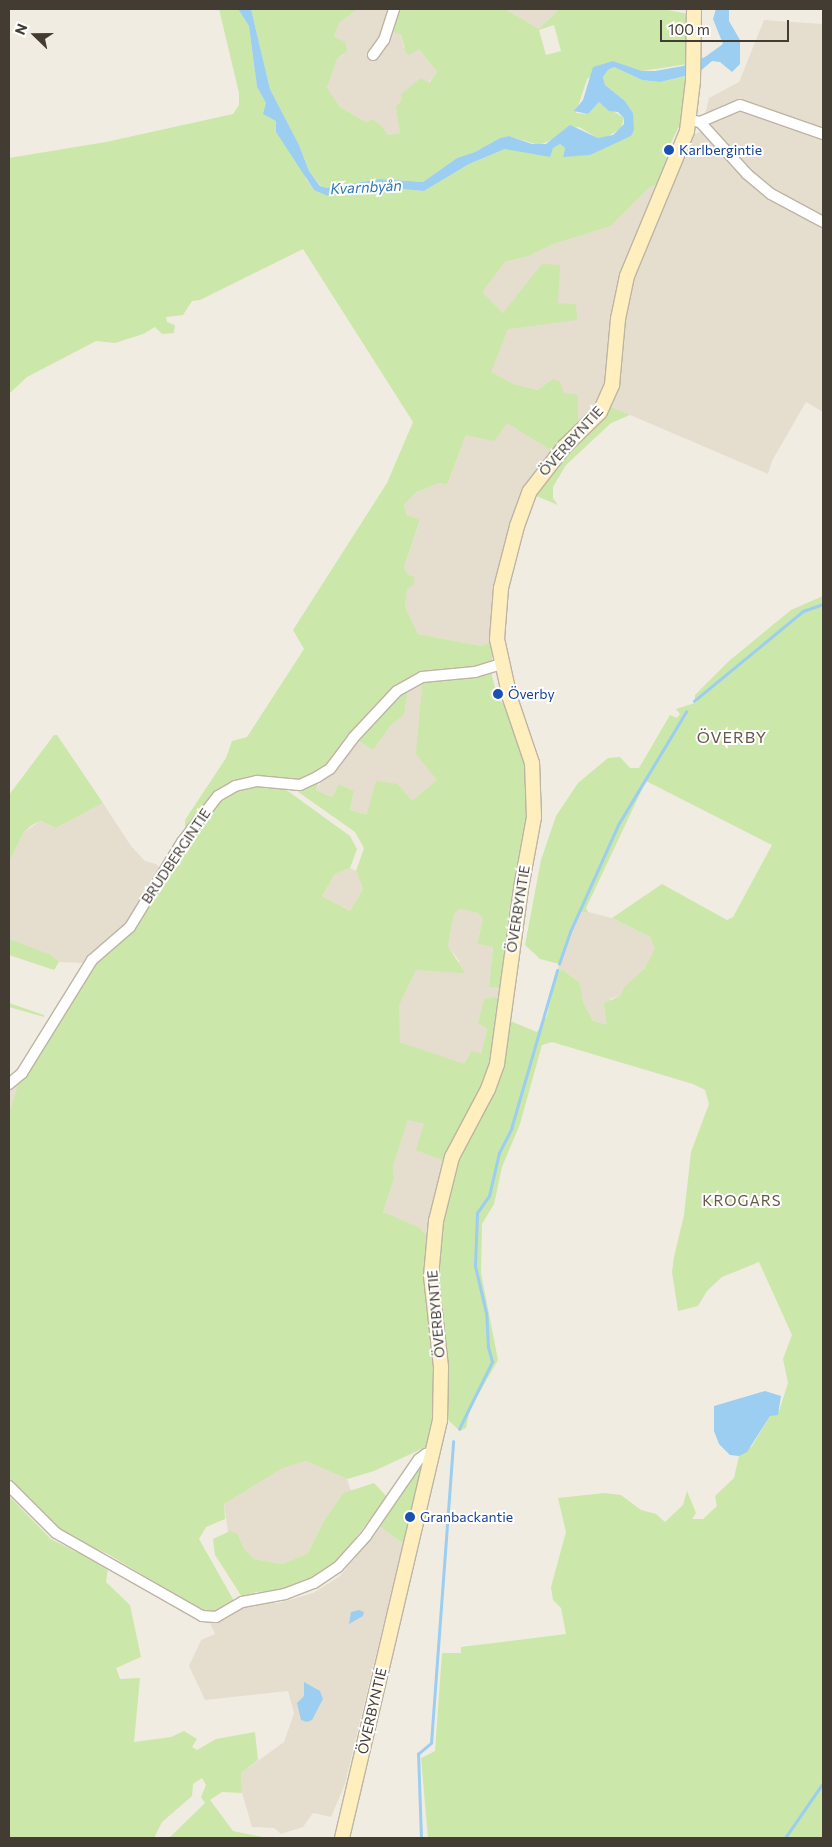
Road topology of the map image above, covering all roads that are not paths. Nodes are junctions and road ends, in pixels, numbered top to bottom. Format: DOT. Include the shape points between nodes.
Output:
graph roads {
  1 [pos="394,9"];
  2 [pos="694,9"];
  3 [pos="373,55"];
  4 [pos="695,121"];
  5 [pos="823,134"];
  6 [pos="823,222"];
  7 [pos="501,664"];
  8 [pos="9,1084"];
  9 [pos="433,1455"];
  10 [pos="9,1486"];
  11 [pos="342,1838"];
  1 -- 3 [label="street" via="384,40"];
  2 -- 4 [label="street, ÖVERBYNTIE"];
  4 -- 5 [label="street" via="740,105"];
  4 -- 6 [label="street" via="771,194"];
  4 -- 7 [label="street, ÖVERBYNTIE" via="627,276 618,319 616,366 609,395 600,412 538,478 524,504 498,608 497,639"];
  7 -- 8 [label="street, BRUDBERGINTIE" via="475,672 422,677 397,690 353,738 330,770 318,777 300,785 257,781 235,786 218,796 182,842 130,926 92,960 22,1072"];
  7 -- 9 [label="street, ÖVERBYNTIE" via="532,763 534,817 520,888 497,1064 488,1089 452,1157 436,1221 431,1276 442,1407"];
  9 -- 10 [label="street" via="419,1458 366,1536 338,1566 314,1583 285,1594 242,1602 216,1618 202,1616 56,1533"];
  9 -- 11 [label="street, ÖVERBYNTIE"];
}
